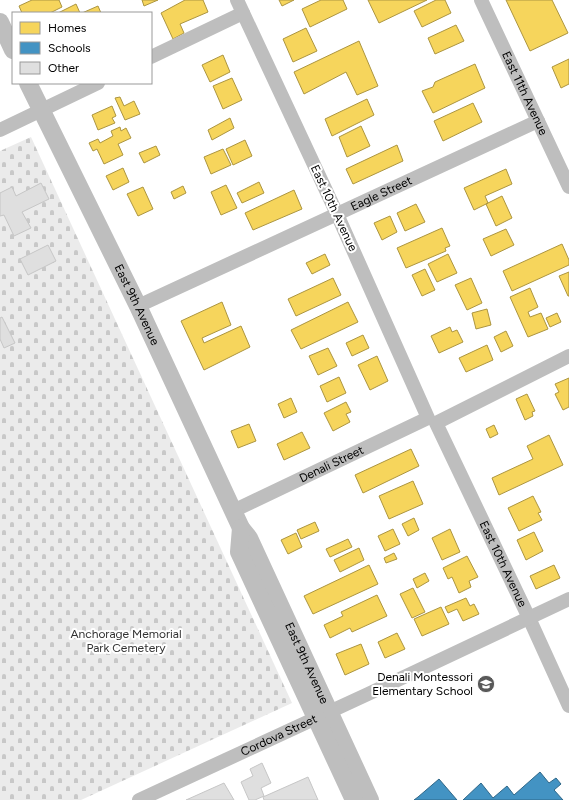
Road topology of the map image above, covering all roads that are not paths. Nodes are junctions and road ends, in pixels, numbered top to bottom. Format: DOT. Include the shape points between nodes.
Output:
graph roads {
  1 [pos="481,0"];
  2 [pos="240,6"];
  3 [pos="0,22"];
  4 [pos="12,48"];
  5 [pos="152,56"];
  6 [pos="28,84"];
  7 [pos="96,84"];
  8 [pos="41,111"];
  9 [pos="538,121"];
  10 [pos="0,130"];
  11 [pos="569,187"];
  12 [pos="337,214"];
  13 [pos="138,306"];
  14 [pos="569,356"];
  15 [pos="432,420"];
  16 [pos="233,510"];
  17 [pos="569,599"];
  18 [pos="529,618"];
  19 [pos="569,706"];
  20 [pos="323,715"];
  21 [pos="140,800"];
  22 [pos="354,800"];
  23 [pos="370,800"];
  1 -- 9 [label="street, East 11th Avenue"];
  2 -- 5 [label="street"];
  2 -- 12 [label="street, East 10th Avenue"];
  3 -- 4 [label="street"];
  6 -- 8 [label="street, East 9th Avenue"];
  7 -- 8 [label="street"];
  8 -- 10 [label="street"];
  8 -- 13 [label="street, East 9th Avenue"];
  9 -- 11 [label="street, East 11th Avenue"];
  9 -- 12 [label="street, Eagle Street"];
  12 -- 13 [label="street, Eagle Street"];
  12 -- 15 [label="street, East 10th Avenue"];
  13 -- 16 [label="street, East 9th Avenue"];
  14 -- 15 [label="street, Denali Street"];
  15 -- 16 [label="street, Denali Street"];
  15 -- 18 [label="street, East 10th Avenue"];
  16 -- 20 [label="street, East 9th Avenue" via="241,528 239,552"];
  17 -- 18 [label="street, Cordova Street"];
  18 -- 19 [label="street, East 10th Avenue"];
  18 -- 20 [label="street, Cordova Street"];
  20 -- 21 [label="street, Cordova Street"];
  20 -- 22 [label="street, East 9th Avenue"];
  20 -- 23 [label="street, East 9th Avenue"];
}
